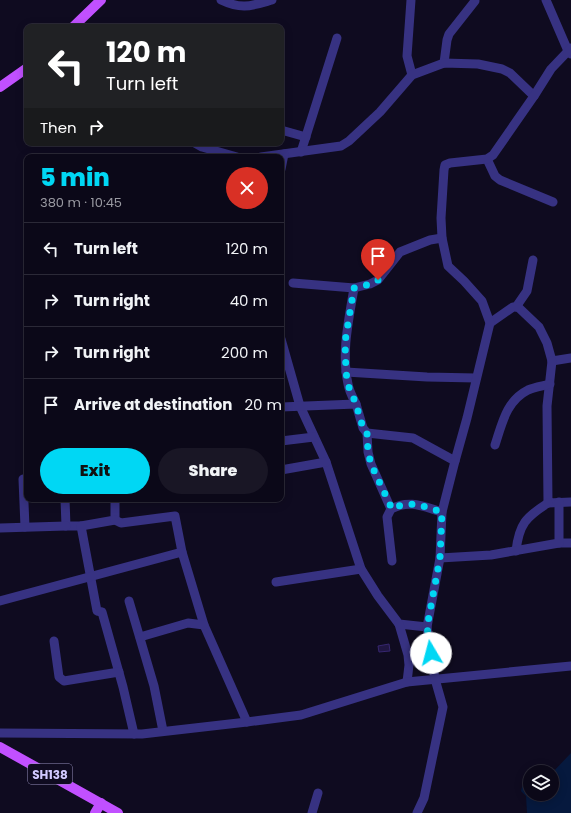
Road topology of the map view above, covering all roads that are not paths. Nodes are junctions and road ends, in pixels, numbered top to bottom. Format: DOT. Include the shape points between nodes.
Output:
graph roads {
  1 [pos="101,0"];
  2 [pos="221,0"];
  3 [pos="272,0"];
  4 [pos="411,0"];
  5 [pos="546,0"];
  6 [pos="475,1"];
  7 [pos="76,24"];
  8 [pos="337,38"];
  9 [pos="570,51"];
  10 [pos="444,64"];
  11 [pos="24,70"];
  12 [pos="412,75"];
  13 [pos="0,87"];
  14 [pos="534,96"];
  15 [pos="284,131"];
  16 [pos="306,137"];
  17 [pos="200,146"];
  18 [pos="302,152"];
  19 [pos="226,154"];
  20 [pos="284,154"];
  21 [pos="487,159"];
  22 [pos="553,202"];
  23 [pos="442,238"];
  24 [pos="533,260"];
  25 [pos="293,283"];
  26 [pos="354,288"];
  27 [pos="516,307"];
  28 [pos="490,323"];
  29 [pos="284,350"];
  30 [pos="571,358"];
  31 [pos="552,361"];
  32 [pos="346,372"];
  33 [pos="476,378"];
  34 [pos="550,384"];
  35 [pos="356,404"];
  36 [pos="300,406"];
  37 [pos="284,407"];
  38 [pos="367,433"];
  39 [pos="314,437"];
  40 [pos="284,441"];
  41 [pos="495,445"];
  42 [pos="454,461"];
  43 [pos="326,462"];
  44 [pos="284,469"];
  45 [pos="24,502"];
  46 [pos="65,502"];
  47 [pos="115,502"];
  48 [pos="559,502"];
  49 [pos="571,502"];
  50 [pos="548,503"];
  51 [pos="392,509"];
  52 [pos="442,512"];
  53 [pos="115,520"];
  54 [pos="66,526"];
  55 [pos="81,526"];
  56 [pos="25,527"];
  57 [pos="0,528"];
  58 [pos="560,543"];
  59 [pos="571,543"];
  60 [pos="516,551"];
  61 [pos="182,552"];
  62 [pos="440,558"];
  63 [pos="392,561"];
  64 [pos="361,569"];
  65 [pos="90,576"];
  66 [pos="276,582"];
  67 [pos="0,601"];
  68 [pos="130,601"];
  69 [pos="399,624"];
  70 [pos="204,625"];
  71 [pos="427,627"];
  72 [pos="140,637"];
  73 [pos="54,641"];
  74 [pos="571,666"];
  75 [pos="119,672"];
  76 [pos="435,679"];
  77 [pos="407,682"];
  78 [pos="247,722"];
  79 [pos="163,732"];
  80 [pos="0,733"];
  81 [pos="134,734"];
  82 [pos="0,747"];
  83 [pos="318,793"];
  84 [pos="100,803"];
  85 [pos="95,813"];
  86 [pos="118,813"];
  87 [pos="312,813"];
  88 [pos="417,813"];
  1 -- 7 [label="main road"];
  2 -- 3 [label="street" via="249,7"];
  4 -- 12 [label="street" via="407,56"];
  5 -- 9 [label="street"];
  6 -- 10 [label="street" via="447,40"];
  8 -- 16 [label="street"];
  9 -- 14 [label="street" via="551,69"];
  10 -- 12 [label="street"];
  10 -- 14 [label="street" via="478,64 502,69 510,73"];
  11 -- 13 [label="main road"];
  12 -- 18 [label="street" via="380,112 349,141 341,146"];
  14 -- 21 [label="street" via="493,155"];
  15 -- 16 [label="street"];
  16 -- 18 [label="street"];
  17 -- 19 [label="street"];
  18 -- 20 [label="street"];
  21 -- 22 [label="street" via="495,176 500,180"];
  21 -- 23 [label="street" via="445,165"];
  23 -- 26 [label="street" via="400,252 378,280"];
  23 -- 28 [label="street" via="448,266 482,302"];
  24 -- 27 [label="street" via="527,291"];
  25 -- 26 [label="street"];
  26 -- 32 [label="street" via="345,342"];
  27 -- 28 [label="street"];
  27 -- 31 [label="street" via="539,327"];
  28 -- 33 [label="street"];
  29 -- 36 [label="street"];
  30 -- 31 [label="street"];
  31 -- 34 [label="street"];
  32 -- 33 [label="street"];
  32 -- 35 [label="street"];
  33 -- 42 [label="street"];
  34 -- 41 [label="street" via="529,390 517,398 510,406"];
  34 -- 50 [label="street" via="547,406"];
  35 -- 36 [label="street"];
  35 -- 38 [label="street"];
  36 -- 37 [label="street"];
  36 -- 39 [label="street"];
  38 -- 42 [label="street" via="412,438"];
  38 -- 51 [label="street" via="371,464"];
  39 -- 40 [label="street"];
  39 -- 43 [label="street"];
  42 -- 52 [label="street"];
  43 -- 44 [label="street"];
  43 -- 64 [label="street"];
  45 -- 56 [label="street"];
  46 -- 54 [label="street"];
  47 -- 53 [label="street"];
  48 -- 49 [label="street"];
  48 -- 50 [label="street"];
  48 -- 58 [label="street"];
  50 -- 60 [label="street" via="523,523"];
  51 -- 52 [label="street" via="405,504"];
  51 -- 63 [label="street" via="387,517"];
  52 -- 62 [label="street"];
  53 -- 55 [label="street"];
  53 -- 61 [label="street" via="121,523 175,516"];
  54 -- 55 [label="street"];
  54 -- 56 [label="street"];
  55 -- 65 [label="street"];
  56 -- 57 [label="street"];
  58 -- 59 [label="street"];
  58 -- 60 [label="street"];
  60 -- 62 [label="street"];
  61 -- 65 [label="street"];
  61 -- 70 [label="street"];
  62 -- 71 [label="street"];
  64 -- 66 [label="street"];
  64 -- 69 [label="street"];
  65 -- 67 [label="street"];
  65 -- 75 [label="street" via="97,611 102,612"];
  68 -- 72 [label="street"];
  69 -- 71 [label="street"];
  69 -- 77 [label="street" via="408,655"];
  70 -- 72 [label="street" via="188,623"];
  70 -- 78 [label="street"];
  71 -- 76 [label="street"];
  72 -- 79 [label="street" via="154,686"];
  73 -- 75 [label="street" via="59,677 64,681"];
  74 -- 76 [label="street"];
  75 -- 81 [label="street"];
  76 -- 77 [label="street"];
  76 -- 88 [label="street" via="443,706 424,798"];
  77 -- 78 [label="street" via="301,715"];
  78 -- 79 [label="street"];
  79 -- 81 [label="street"];
  80 -- 81 [label="street"];
  82 -- 84 [label="main road, SH138"];
  83 -- 87 [label="street"];
  84 -- 85 [label="main road"];
  84 -- 86 [label="main road, SH138"];
}
